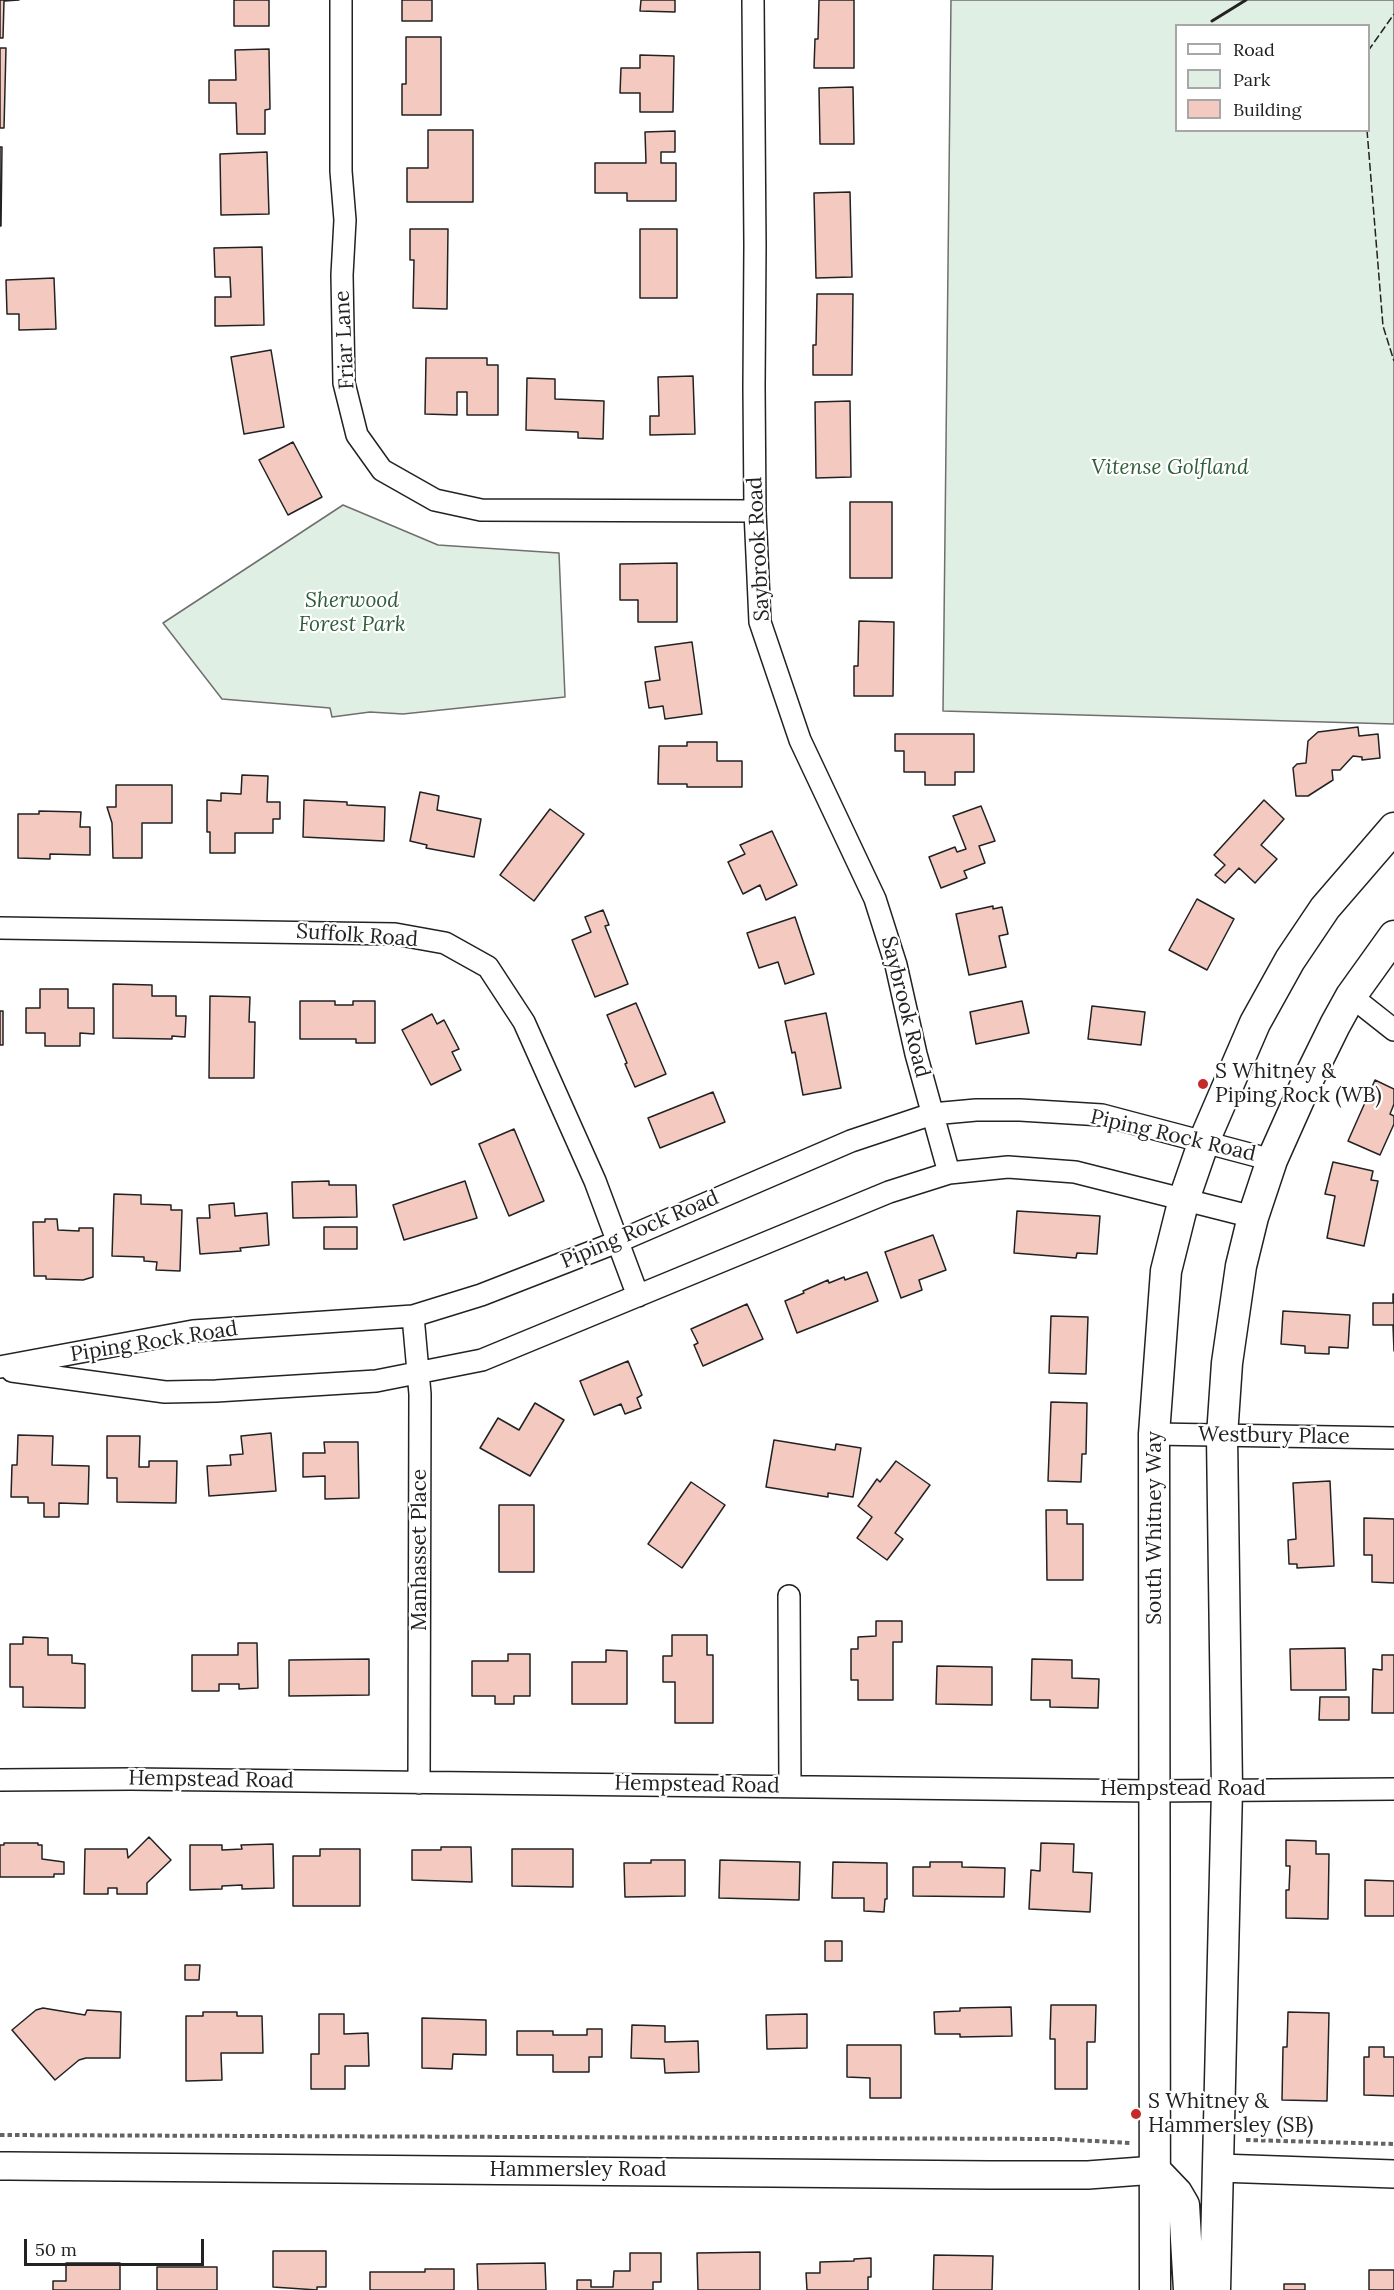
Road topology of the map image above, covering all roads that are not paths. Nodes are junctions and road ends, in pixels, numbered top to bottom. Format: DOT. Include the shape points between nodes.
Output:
graph roads {
  1 [pos="341,0"];
  2 [pos="753,0"];
  3 [pos="755,511"];
  4 [pos="1394,828"];
  5 [pos="0,928"];
  6 [pos="1394,936"];
  7 [pos="1351,996"];
  8 [pos="1394,1030"];
  9 [pos="932,1114"];
  10 [pos="1204,1141"];
  11 [pos="1272,1160"];
  12 [pos="949,1173"];
  13 [pos="1184,1199"];
  14 [pos="1252,1217"];
  15 [pos="617,1242"];
  16 [pos="638,1296"];
  17 [pos="413,1316"];
  18 [pos="0,1368"];
  19 [pos="418,1373"];
  20 [pos="1154,1434"];
  21 [pos="1222,1436"];
  22 [pos="1394,1438"];
  23 [pos="789,1596"];
  24 [pos="0,1780"];
  25 [pos="419,1783"];
  26 [pos="790,1786"];
  27 [pos="1227,1789"];
  28 [pos="1394,1789"];
  29 [pos="1153,1791"];
  30 [pos="1219,2154"];
  31 [pos="1155,2155"];
  32 [pos="0,2166"];
  33 [pos="1394,2174"];
  34 [pos="1155,2290"];
  35 [pos="1189,2290"];
  36 [pos="1215,2290"];
  1 -- 3 [label="street, Friar Lane" via="344,383 357,435 382,470 435,500 481,510"];
  2 -- 3 [label="street, Saybrook Road"];
  3 -- 9 [label="street, Saybrook Road" via="760,622 800,740 875,899 896,965"];
  4 -- 10 [label="main road, South Whitney Way" via="1325,908 1290,960 1255,1023"];
  5 -- 15 [label="street, Suffolk Road" via="395,934 445,943 488,967 524,1022 595,1181"];
  6 -- 7 [label="main road"];
  7 -- 8 [label="street"];
  7 -- 11 [label="main road"];
  9 -- 10 [label="street, Piping Rock Road" via="1020,1110 1102,1115"];
  9 -- 12 [label="street, Saybrook Road"];
  9 -- 15 [label="street, Piping Rock Road" via="851,1141"];
  10 -- 11 [label="street, Piping Rock Road"];
  10 -- 13 [label="main road, South Whitney Way"];
  11 -- 14 [label="main road"];
  12 -- 13 [label="street, Piping Rock Road" via="1008,1167 1075,1172"];
  12 -- 16 [label="street, Piping Rock Road" via="829,1215"];
  13 -- 14 [label="street, Piping Rock Road"];
  13 -- 20 [label="main road, South Whitney Way" via="1166,1271"];
  14 -- 21 [label="main road" via="1227,1363"];
  15 -- 16 [label="street, Suffolk Road"];
  15 -- 17 [label="street, Piping Rock Road"];
  16 -- 19 [label="street, Piping Rock Road" via="482,1360"];
  17 -- 18 [label="street, Piping Rock Road" via="193,1331"];
  17 -- 19 [label="street, Manhasset Place"];
  18 -- 19 [label="street, Piping Rock Road" via="165,1392 376,1381"];
  19 -- 25 [label="street, Manhasset Place"];
  20 -- 21 [label="street, Westbury Place"];
  20 -- 29 [label="main road, South Whitney Way"];
  21 -- 22 [label="street, Westbury Place"];
  21 -- 27 [label="main road"];
  23 -- 26 [label="street"];
  24 -- 25 [label="street, Hempstead Road"];
  25 -- 26 [label="street, Hempstead Road"];
  26 -- 29 [label="street, Hempstead Road"];
  27 -- 28 [label="street, Hempstead Road"];
  27 -- 29 [label="street, Hempstead Road"];
  27 -- 30 [label="main road"];
  29 -- 31 [label="main road, South Whitney Way"];
  30 -- 33 [label="street"];
  30 -- 36 [label="main road"];
  31 -- 32 [label="street, Hammersley Road" via="1088,2175"];
  31 -- 34 [label="main road, South Whitney Way"];
  31 -- 35 [label="main road" via="1184,2205"];
}
